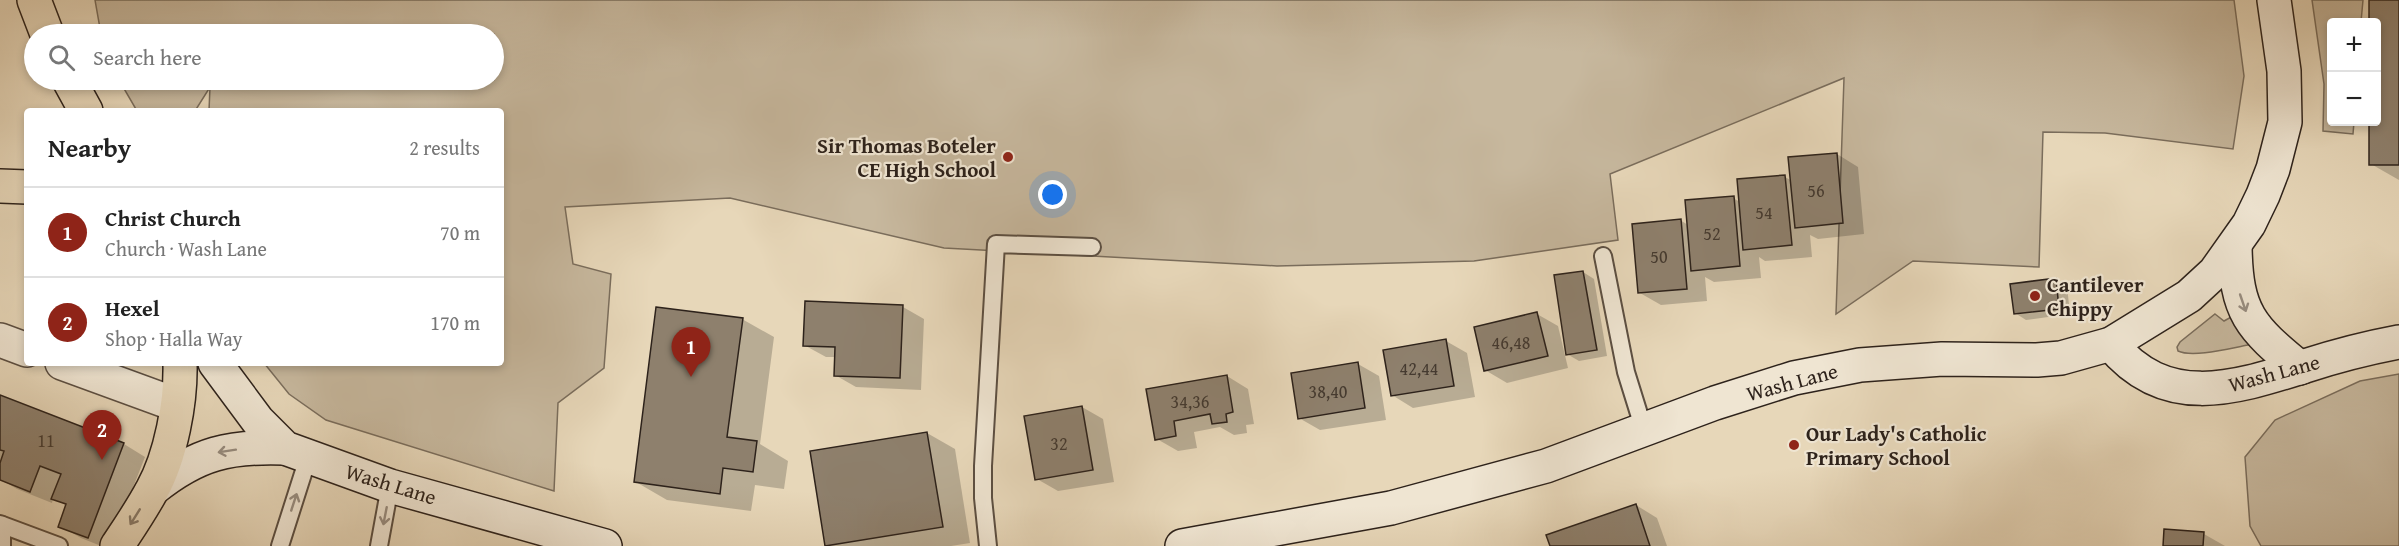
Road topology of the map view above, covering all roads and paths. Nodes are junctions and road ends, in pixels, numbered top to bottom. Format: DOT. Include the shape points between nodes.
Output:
graph roads {
  1 [pos="34,0"];
  2 [pos="2274,0"];
  3 [pos="43,24"];
  4 [pos="74,90"];
  5 [pos="84,108"];
  6 [pos="0,186"];
  7 [pos="24,188"];
  8 [pos="2235,246"];
  9 [pos="1092,247"];
  10 [pos="1603,255"];
  11 [pos="0,340"];
  12 [pos="2399,342"];
  13 [pos="2111,344"];
  14 [pos="24,349"];
  15 [pos="70,366"];
  16 [pos="180,366"];
  17 [pos="217,366"];
  18 [pos="2300,368"];
  19 [pos="177,405"];
  20 [pos="1644,430"];
  21 [pos="297,453"];
  22 [pos="390,486"];
  23 [pos="154,488"];
  24 [pos="1,525"];
  25 [pos="1261,539"];
  26 [pos="2,546"];
  27 [pos="59,546"];
  28 [pos="117,546"];
  29 [pos="280,546"];
  30 [pos="379,546"];
  31 [pos="605,546"];
  32 [pos="988,546"];
  33 [pos="1182,546"];
  1 -- 3 [label="highway"];
  2 -- 8 [label="street" via="2284,71 2285,122 2264,195"];
  4 -- 5 [label="highway"];
  6 -- 7 [label="highway"];
  8 -- 13 [label="street" via="2189,296"];
  8 -- 18 [label="street, one-way" via="2238,286 2248,316 2258,332"];
  9 -- 32 [label="lane" via="996,244 983,466"];
  10 -- 20 [label="lane" via="1626,372"];
  11 -- 14 [label="street"];
  12 -- 18 [label="street, Wash Lane"];
  13 -- 18 [label="street, Wash Lane" via="2138,371 2186,389 2237,386"];
  13 -- 20 [label="street, Wash Lane" via="2061,358 1942,359 1860,365 1764,387"];
  15 -- 19 [label="street"];
  16 -- 19 [label="highway"];
  17 -- 21 [label="street, Wash Lane" via="258,421"];
  19 -- 23 [label="highway"];
  20 -- 25 [label="street, Wash Lane" via="1546,466"];
  21 -- 22 [label="street, Wash Lane"];
  21 -- 23 [label="street, one-way" via="261,447 211,454 186,465"];
  29 -- 21 [label="lane, one-way"];
  22 -- 30 [label="lane, one-way"];
  22 -- 31 [label="street, Wash Lane"];
  23 -- 28 [label="highway, one-way"];
  24 -- 26 [label="lane"];
  24 -- 27 [label="lane"];
  25 -- 33 [label="street, Wash Lane"];
}
